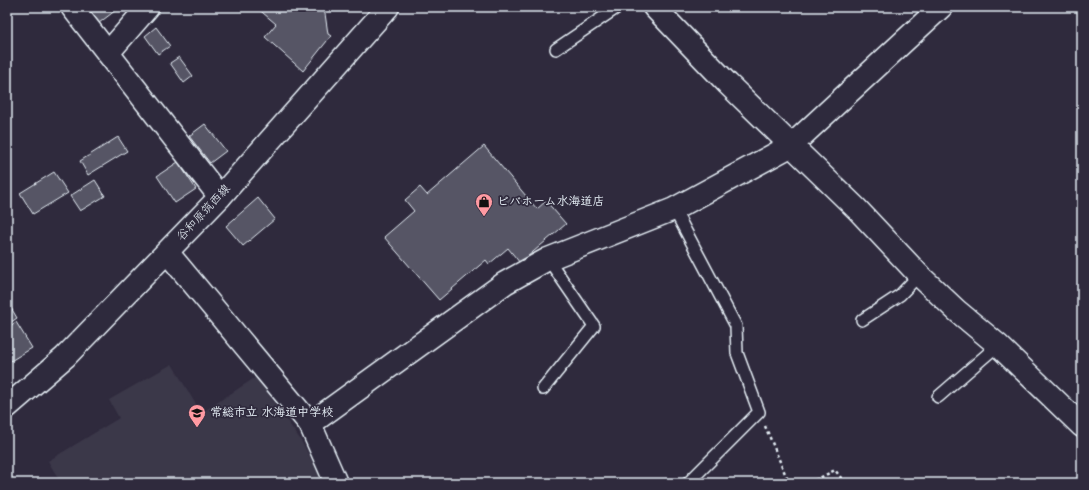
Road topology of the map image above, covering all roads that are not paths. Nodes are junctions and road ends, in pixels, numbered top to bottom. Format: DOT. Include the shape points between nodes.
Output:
graph roads {
  1 [pos="72,7"];
  2 [pos="148,7"];
  3 [pos="388,7"];
  4 [pos="618,7"];
  5 [pos="654,7"];
  6 [pos="940,7"];
  7 [pos="556,49"];
  8 [pos="108,53"];
  9 [pos="792,145"];
  10 [pos="220,197"];
  11 [pos="674,209"];
  12 [pos="167,252"];
  13 [pos="548,259"];
  14 [pos="919,275"];
  15 [pos="862,320"];
  16 [pos="998,346"];
  17 [pos="543,389"];
  18 [pos="938,397"];
  19 [pos="7,407"];
  20 [pos="310,424"];
  21 [pos="1082,426"];
  22 [pos="336,483"];
  23 [pos="688,483"];
  1 -- 8 [label="street"];
  2 -- 8 [label="street"];
  3 -- 10 [label="street, 谷和原筑西線"];
  4 -- 7 [label="lane"];
  5 -- 9 [label="street" via="728,84"];
  6 -- 9 [label="street"];
  8 -- 10 [label="street"];
  9 -- 11 [label="street"];
  9 -- 14 [label="street"];
  10 -- 12 [label="street, 谷和原筑西線"];
  11 -- 13 [label="street"];
  11 -- 23 [label="lane" via="736,326 736,353 759,412"];
  12 -- 19 [label="street, 谷和原筑西線" via="66,357"];
  12 -- 20 [label="street"];
  13 -- 17 [label="lane" via="594,326"];
  13 -- 20 [label="street" via="505,283"];
  14 -- 15 [label="lane" via="900,295"];
  14 -- 16 [label="street"];
  16 -- 18 [label="lane"];
  16 -- 21 [label="street"];
  20 -- 22 [label="street"];
}
